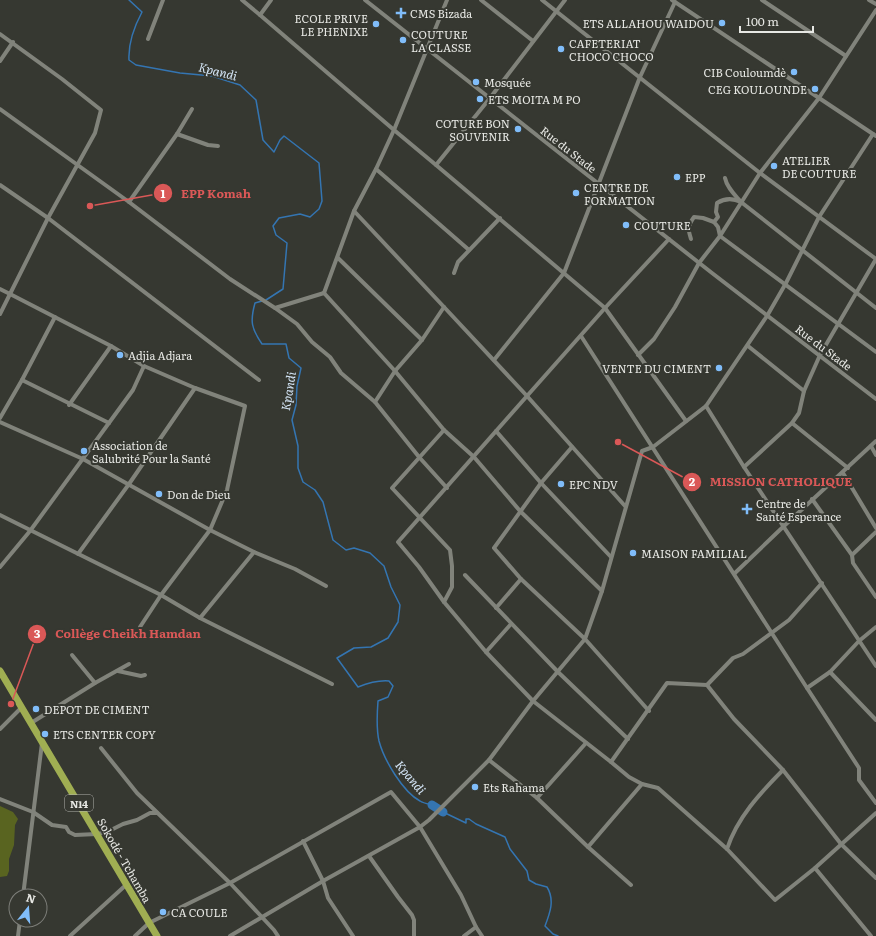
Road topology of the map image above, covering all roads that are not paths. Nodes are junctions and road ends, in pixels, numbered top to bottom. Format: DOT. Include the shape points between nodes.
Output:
graph roads {
  1 [pos="163,0"];
  2 [pos="242,0"];
  3 [pos="271,0"];
  4 [pos="364,0"];
  5 [pos="447,0"];
  6 [pos="481,0"];
  7 [pos="542,0"];
  8 [pos="565,0"];
  9 [pos="762,0"];
  10 [pos="869,0"];
  11 [pos="673,1"];
  12 [pos="876,4"];
  13 [pos="876,10"];
  14 [pos="556,11"];
  15 [pos="260,15"];
  16 [pos="0,34"];
  17 [pos="148,40"];
  18 [pos="533,41"];
  19 [pos="13,42"];
  20 [pos="428,49"];
  21 [pos="846,56"];
  22 [pos="0,61"];
  23 [pos="640,78"];
  24 [pos="490,98"];
  25 [pos="819,98"];
  26 [pos="0,109"];
  27 [pos="192,109"];
  28 [pos="394,130"];
  29 [pos="177,134"];
  30 [pos="875,135"];
  31 [pos="218,146"];
  32 [pos="77,165"];
  33 [pos="436,165"];
  34 [pos="376,169"];
  35 [pos="760,173"];
  36 [pos="725,178"];
  37 [pos="599,184"];
  38 [pos="0,185"];
  39 [pos="129,202"];
  40 [pos="741,202"];
  41 [pos="354,211"];
  42 [pos="819,217"];
  43 [pos="48,218"];
  44 [pos="500,218"];
  45 [pos="714,222"];
  46 [pos="720,236"];
  47 [pos="669,239"];
  48 [pos="691,239"];
  49 [pos="469,250"];
  50 [pos="803,250"];
  51 [pos="338,258"];
  52 [pos="876,259"];
  53 [pos="699,263"];
  54 [pos="454,273"];
  55 [pos="564,273"];
  56 [pos="786,283"];
  57 [pos="0,289"];
  58 [pos="855,292"];
  59 [pos="10,294"];
  60 [pos="324,294"];
  61 [pos="444,307"];
  62 [pos="275,308"];
  63 [pos="605,308"];
  64 [pos="876,308"];
  65 [pos="0,314"];
  66 [pos="767,316"];
  67 [pos="55,317"];
  68 [pos="838,323"];
  69 [pos="582,336"];
  70 [pos="422,340"];
  71 [pos="111,346"];
  72 [pos="748,346"];
  73 [pos="876,352"];
  74 [pos="820,355"];
  75 [pos="638,356"];
  76 [pos="494,360"];
  77 [pos="144,366"];
  78 [pos="395,371"];
  79 [pos="22,380"];
  80 [pos="259,380"];
  81 [pos="195,388"];
  82 [pos="804,391"];
  83 [pos="527,396"];
  84 [pos="876,399"];
  85 [pos="375,402"];
  86 [pos="69,405"];
  87 [pos="706,406"];
  88 [pos="0,418"];
  89 [pos="686,421"];
  90 [pos="0,422"];
  91 [pos="109,423"];
  92 [pos="792,423"];
  93 [pos="444,430"];
  94 [pos="496,431"];
  95 [pos="876,441"];
  96 [pos="871,446"];
  97 [pos="572,447"];
  98 [pos="653,447"];
  99 [pos="876,455"];
  100 [pos="419,457"];
  101 [pos="474,457"];
  102 [pos="83,459"];
  103 [pos="744,467"];
  104 [pos="848,468"];
  105 [pos="843,473"];
  106 [pos="541,483"];
  107 [pos="130,484"];
  108 [pos="446,488"];
  109 [pos="812,499"];
  110 [pos="625,506"];
  111 [pos="520,511"];
  112 [pos="0,515"];
  113 [pos="420,517"];
  114 [pos="784,526"];
  115 [pos="876,528"];
  116 [pos="210,530"];
  117 [pos="30,531"];
  118 [pos="876,532"];
  119 [pos="254,552"];
  120 [pos="78,554"];
  121 [pos="852,554"];
  122 [pos="611,557"];
  123 [pos="0,567"];
  124 [pos="734,574"];
  125 [pos="465,575"];
  126 [pos="521,579"];
  127 [pos="822,583"];
  128 [pos="326,586"];
  129 [pos="602,591"];
  130 [pos="161,595"];
  131 [pos="876,597"];
  132 [pos="444,602"];
  133 [pos="496,608"];
  134 [pos="200,618"];
  135 [pos="511,624"];
  136 [pos="876,627"];
  137 [pos="140,628"];
  138 [pos="771,633"];
  139 [pos="586,639"];
  140 [pos="859,641"];
  141 [pos="486,652"];
  142 [pos="72,655"];
  143 [pos="129,664"];
  144 [pos="876,666"];
  145 [pos="0,671"];
  146 [pos="118,671"];
  147 [pos="558,672"];
  148 [pos="830,672"];
  149 [pos="145,675"];
  150 [pos="2,680"];
  151 [pos="95,683"];
  152 [pos="332,684"];
  153 [pos="707,685"];
  154 [pos="807,688"];
  155 [pos="533,701"];
  156 [pos="22,707"];
  157 [pos="649,710"];
  158 [pos="876,720"];
  159 [pos="31,723"];
  160 [pos="0,729"];
  161 [pos="42,740"];
  162 [pos="628,740"];
  163 [pos="586,744"];
  164 [pos="101,748"];
  165 [pos="489,760"];
  166 [pos="611,762"];
  167 [pos="783,770"];
  168 [pos="642,784"];
  169 [pos="537,798"];
  170 [pos="0,800"];
  171 [pos="876,803"];
  172 [pos="33,812"];
  173 [pos="157,813"];
  174 [pos="876,813"];
  175 [pos="420,827"];
  176 [pos="97,834"];
  177 [pos="303,841"];
  178 [pos="841,844"];
  179 [pos="588,847"];
  180 [pos="727,849"];
  181 [pos="369,856"];
  182 [pos="815,868"];
  183 [pos="876,878"];
  184 [pos="323,880"];
  185 [pos="230,883"];
  186 [pos="127,884"];
  187 [pos="631,885"];
  188 [pos="24,888"];
  189 [pos="262,917"];
  190 [pos="149,923"];
  191 [pos="476,927"];
  192 [pos="70,936"];
  193 [pos="134,936"];
  194 [pos="157,936"];
  195 [pos="230,936"];
  196 [pos="278,936"];
  197 [pos="353,936"];
  198 [pos="414,936"];
  199 [pos="464,936"];
  200 [pos="482,936"];
  201 [pos="871,936"];
  1 -- 17 [label="street"];
  2 -- 15 [label="street"];
  3 -- 15 [label="street"];
  4 -- 20 [label="street, Rue du Stade"];
  5 -- 20 [label="street"];
  6 -- 18 [label="street"];
  7 -- 14 [label="street"];
  8 -- 14 [label="street"];
  9 -- 21 [label="street"];
  10 -- 12 [label="street"];
  11 -- 23 [label="street"];
  11 -- 25 [label="street"];
  13 -- 21 [label="street"];
  14 -- 18 [label="street"];
  14 -- 23 [label="street"];
  15 -- 28 [label="street"];
  16 -- 19 [label="street"];
  18 -- 24 [label="street"];
  19 -- 22 [label="street"];
  19 -- 32 [label="street" via="101,110 95,133"];
  20 -- 24 [label="street, Rue du Stade"];
  20 -- 28 [label="street"];
  21 -- 25 [label="street"];
  23 -- 35 [label="street"];
  23 -- 37 [label="street"];
  24 -- 33 [label="street"];
  24 -- 37 [label="street, Rue du Stade"];
  25 -- 30 [label="street"];
  25 -- 35 [label="street"];
  26 -- 32 [label="street"];
  27 -- 29 [label="street"];
  28 -- 33 [label="street"];
  28 -- 34 [label="street"];
  29 -- 31 [label="street"];
  29 -- 39 [label="street"];
  30 -- 42 [label="street"];
  32 -- 39 [label="street"];
  32 -- 43 [label="street"];
  33 -- 44 [label="street"];
  34 -- 41 [label="street"];
  34 -- 49 [label="street"];
  35 -- 40 [label="street"];
  35 -- 42 [label="street"];
  36 -- 40 [label="street" via="729,188"];
  37 -- 47 [label="street, Rue du Stade"];
  37 -- 55 [label="street"];
  38 -- 43 [label="street"];
  39 -- 62 [label="street" via="230,279"];
  40 -- 45 [label="street" via="732,198 720,201 716,212 718,217"];
  40 -- 46 [label="street"];
  40 -- 50 [label="street"];
  41 -- 51 [label="street"];
  41 -- 61 [label="street"];
  42 -- 50 [label="street"];
  42 -- 52 [label="street"];
  43 -- 59 [label="street"];
  43 -- 80 [label="street"];
  44 -- 49 [label="street"];
  44 -- 55 [label="street"];
  45 -- 46 [label="street"];
  45 -- 48 [label="street" via="694,217 688,230"];
  46 -- 53 [label="street"];
  46 -- 56 [label="street"];
  47 -- 53 [label="street, Rue du Stade"];
  47 -- 63 [label="street"];
  49 -- 54 [label="street" via="456,265"];
  50 -- 56 [label="street"];
  50 -- 58 [label="street"];
  51 -- 60 [label="street"];
  51 -- 70 [label="street"];
  52 -- 58 [label="street"];
  53 -- 66 [label="street, Rue du Stade"];
  53 -- 75 [label="street" via="675,307 654,339"];
  55 -- 63 [label="street"];
  55 -- 76 [label="street"];
  56 -- 66 [label="street"];
  56 -- 68 [label="street"];
  57 -- 59 [label="street"];
  58 -- 64 [label="street"];
  58 -- 68 [label="street"];
  59 -- 65 [label="street"];
  59 -- 67 [label="street"];
  60 -- 62 [label="street"];
  60 -- 78 [label="street"];
  61 -- 70 [label="street"];
  61 -- 76 [label="street"];
  62 -- 85 [label="street" via="297,324 312,342 330,357 341,373"];
  63 -- 69 [label="street"];
  63 -- 75 [label="street"];
  66 -- 72 [label="street"];
  66 -- 74 [label="street, Rue du Stade"];
  67 -- 71 [label="street"];
  67 -- 79 [label="street"];
  68 -- 73 [label="street"];
  68 -- 74 [label="street"];
  69 -- 83 [label="street"];
  69 -- 98 [label="street"];
  70 -- 78 [label="street"];
  71 -- 77 [label="street"];
  71 -- 86 [label="street"];
  72 -- 82 [label="street"];
  72 -- 87 [label="street"];
  74 -- 82 [label="street"];
  74 -- 84 [label="street, Rue du Stade"];
  75 -- 89 [label="street"];
  76 -- 83 [label="street"];
  77 -- 81 [label="street"];
  77 -- 91 [label="street" via="133,390"];
  78 -- 85 [label="street"];
  78 -- 93 [label="street"];
  79 -- 86 [label="street"];
  79 -- 88 [label="street"];
  81 -- 107 [label="street"];
  81 -- 116 [label="street" via="245,406 227,490"];
  82 -- 92 [label="street" via="800,412"];
  83 -- 94 [label="street"];
  83 -- 97 [label="street"];
  85 -- 100 [label="street"];
  86 -- 91 [label="street"];
  87 -- 89 [label="street"];
  87 -- 103 [label="street"];
  89 -- 98 [label="street"];
  90 -- 102 [label="street"];
  91 -- 102 [label="street"];
  92 -- 103 [label="street"];
  92 -- 104 [label="street"];
  93 -- 100 [label="street"];
  93 -- 101 [label="street"];
  94 -- 101 [label="street"];
  94 -- 106 [label="street"];
  95 -- 96 [label="street"];
  96 -- 99 [label="street"];
  96 -- 104 [label="street"];
  97 -- 106 [label="street"];
  97 -- 110 [label="street"];
  98 -- 110 [label="street" via="642,451"];
  98 -- 124 [label="street"];
  100 -- 108 [label="street"];
  100 -- 113 [label="street" via="392,488"];
  101 -- 108 [label="street"];
  101 -- 111 [label="street"];
  102 -- 107 [label="street"];
  102 -- 117 [label="street"];
  103 -- 114 [label="street"];
  104 -- 105 [label="street"];
  105 -- 109 [label="street"];
  105 -- 115 [label="street"];
  106 -- 111 [label="street"];
  106 -- 122 [label="street"];
  107 -- 116 [label="street"];
  107 -- 120 [label="street"];
  108 -- 113 [label="street"];
  109 -- 114 [label="street"];
  109 -- 121 [label="street"];
  110 -- 122 [label="street"];
  111 -- 126 [label="street" via="494,548"];
  111 -- 129 [label="street"];
  112 -- 117 [label="street"];
  113 -- 132 [label="street" via="450,550 452,587"];
  113 -- 132 [label="street" via="398,542"];
  114 -- 124 [label="street"];
  114 -- 127 [label="street"];
  116 -- 119 [label="street"];
  116 -- 130 [label="street"];
  117 -- 120 [label="street"];
  117 -- 123 [label="street"];
  118 -- 121 [label="street"];
  119 -- 128 [label="street" via="296,569"];
  119 -- 134 [label="street"];
  120 -- 130 [label="street"];
  121 -- 131 [label="street" via="853,563"];
  122 -- 129 [label="street"];
  124 -- 138 [label="street"];
  125 -- 133 [label="street"];
  126 -- 133 [label="street"];
  126 -- 139 [label="street"];
  127 -- 138 [label="street" via="789,620"];
  127 -- 140 [label="street"];
  129 -- 139 [label="street"];
  130 -- 134 [label="street"];
  130 -- 137 [label="street"];
  132 -- 141 [label="street"];
  133 -- 135 [label="street"];
  134 -- 152 [label="street"];
  135 -- 141 [label="street"];
  135 -- 147 [label="street"];
  136 -- 140 [label="street"];
  138 -- 153 [label="street" via="744,654 733,658"];
  138 -- 154 [label="street"];
  139 -- 147 [label="street"];
  139 -- 157 [label="street"];
  140 -- 144 [label="street"];
  140 -- 148 [label="street"];
  141 -- 155 [label="street"];
  142 -- 151 [label="street"];
  143 -- 146 [label="street"];
  145 -- 150 [label="main road, Sokodé - Tchamba / N14"];
  146 -- 149 [label="street"];
  146 -- 151 [label="street"];
  147 -- 155 [label="street"];
  147 -- 162 [label="street"];
  148 -- 154 [label="street"];
  148 -- 158 [label="street"];
  150 -- 156 [label="main road, Sokodé - Tchamba / N14"];
  151 -- 159 [label="street"];
  153 -- 157 [label="street" via="667,683"];
  153 -- 167 [label="street" via="734,719"];
  154 -- 171 [label="street" via="860,768 859,780"];
  155 -- 163 [label="street"];
  155 -- 165 [label="street"];
  156 -- 159 [label="main road, Sokodé - Tchamba / N14"];
  156 -- 160 [label="street"];
  157 -- 162 [label="street"];
  159 -- 161 [label="main road, Sokodé - Tchamba / N14"];
  161 -- 172 [label="street"];
  161 -- 176 [label="main road, Sokodé - Tchamba / N14"];
  162 -- 166 [label="street"];
  163 -- 166 [label="street"];
  163 -- 169 [label="street"];
  164 -- 173 [label="street" via="134,790"];
  165 -- 169 [label="street"];
  165 -- 175 [label="street"];
  166 -- 168 [label="street"];
  167 -- 178 [label="street"];
  167 -- 180 [label="street" via="753,804 731,836"];
  168 -- 179 [label="street"];
  168 -- 180 [label="street" via="658,788"];
  169 -- 179 [label="street"];
  170 -- 172 [label="street"];
  172 -- 176 [label="street" via="52,825 66,827 75,835"];
  172 -- 188 [label="street"];
  173 -- 176 [label="street" via="150,813 108,832"];
  173 -- 185 [label="street"];
  174 -- 178 [label="street"];
  175 -- 177 [label="street" via="391,792"];
  175 -- 181 [label="street"];
  175 -- 191 [label="street" via="461,895"];
  176 -- 186 [label="main road, Sokodé - Tchamba / N14"];
  177 -- 184 [label="street"];
  177 -- 185 [label="street"];
  178 -- 182 [label="street"];
  178 -- 183 [label="street"];
  179 -- 187 [label="street"];
  180 -- 182 [label="street" via="775,900"];
  181 -- 184 [label="street"];
  181 -- 198 [label="street" via="414,920"];
  182 -- 201 [label="street"];
  184 -- 189 [label="street"];
  184 -- 197 [label="street" via="328,898"];
  185 -- 189 [label="street"];
  185 -- 190 [label="street"];
  186 -- 190 [label="main road, Sokodé - Tchamba / N14"];
  186 -- 192 [label="street"];
  189 -- 195 [label="street"];
  189 -- 196 [label="street"];
  190 -- 193 [label="street"];
  190 -- 194 [label="main road, Sokodé - Tchamba / N14"];
  191 -- 199 [label="street"];
  191 -- 200 [label="street"];
}
